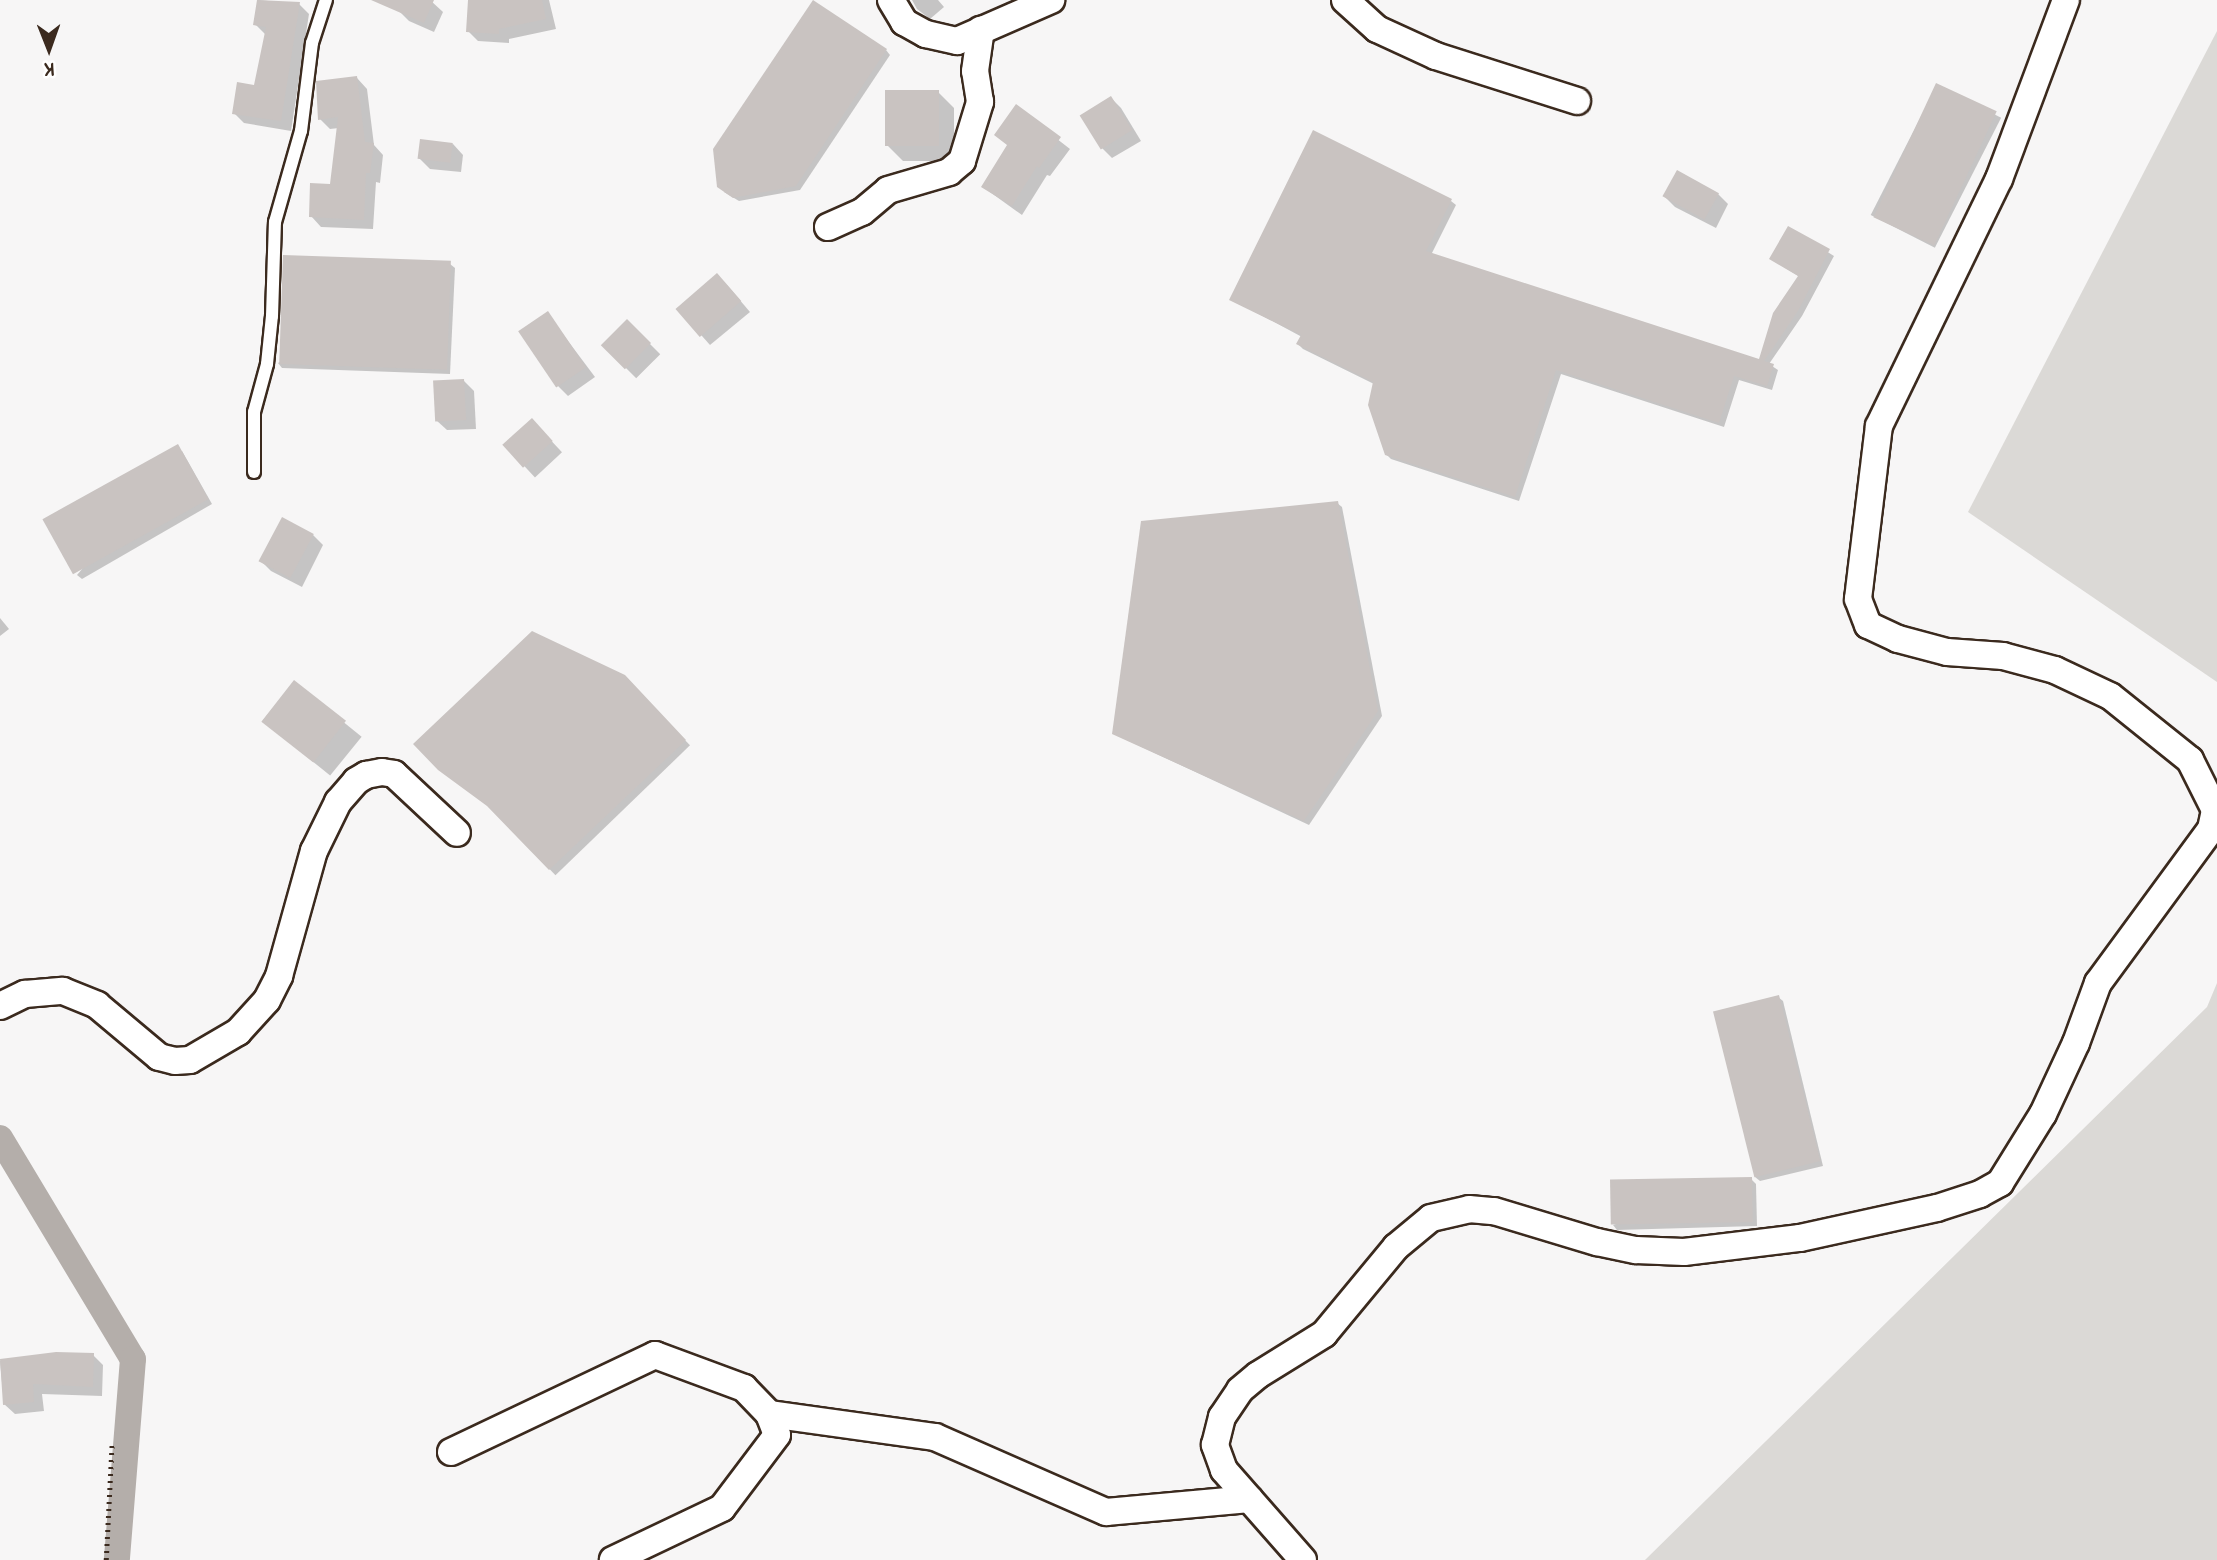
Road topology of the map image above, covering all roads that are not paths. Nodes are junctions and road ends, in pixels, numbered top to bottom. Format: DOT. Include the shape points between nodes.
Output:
graph roads {
  1 [pos="326,0"];
  2 [pos="891,0"];
  3 [pos="1051,0"];
  4 [pos="1345,0"];
  5 [pos="2057,3"];
  6 [pos="981,29"];
  7 [pos="1577,101"];
  8 [pos="828,227"];
  9 [pos="254,472"];
  10 [pos="457,833"];
  11 [pos="0,1006"];
  12 [pos="769,1414"];
  13 [pos="451,1452"];
  14 [pos="1249,1499"];
  15 [pos="613,1560"];
  16 [pos="1303,1560"];
  1 -- 9 [label="lane" via="312,43 301,131 275,222 267,364 254,412"];
  2 -- 6 [label="street" via="904,22 926,34 957,41"];
  3 -- 6 [label="street"];
  4 -- 7 [label="street" via="1377,29 1436,55"];
  5 -- 14 [label="street" via="1999,179 1879,426 1858,599 1868,625 1898,639 1947,652 2003,656 2055,670 2110,696 2190,760 2215,810 2211,829 2098,983 2043,1114 2000,1183 1937,1208 1800,1238 1684,1252 1597,1242 1494,1211 1469,1209 1431,1218 1396,1247 1324,1334 1240,1390 1222,1417 1215,1445 1224,1470"];
  6 -- 8 [label="street" via="975,71 980,102 962,161 949,172 888,190 862,212"];
  10 -- 11 [label="street" via="394,774 382,772 356,781 338,802 314,851 267,1000 238,1032 190,1060 159,1057 97,1005 63,991 25,994"];
  12 -- 13 [label="street" via="744,1388 655,1355"];
  12 -- 14 [label="street" via="934,1437 1106,1512"];
  12 -- 15 [label="street" via="778,1435 722,1508"];
  14 -- 16 [label="street"];
}
